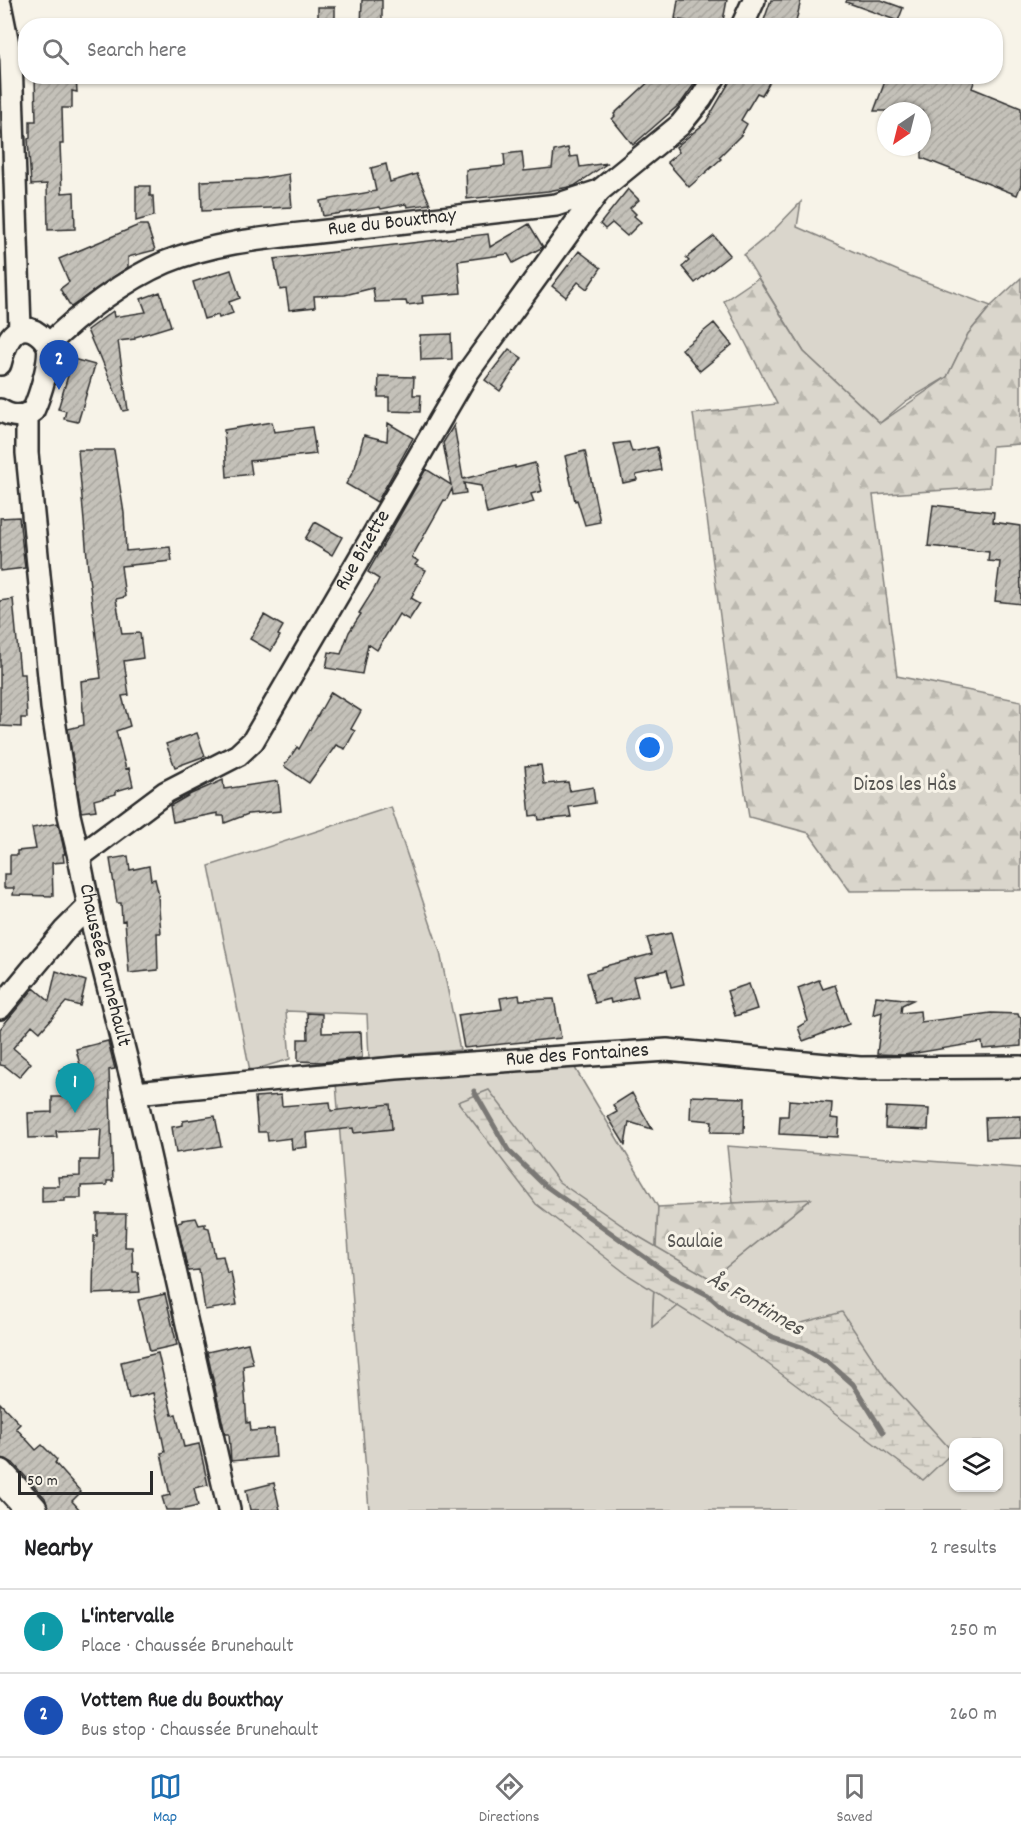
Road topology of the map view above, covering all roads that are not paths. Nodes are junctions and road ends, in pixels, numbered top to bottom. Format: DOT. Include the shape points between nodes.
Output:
graph roads {
  1 [pos="754,0"];
  2 [pos="0,4"];
  3 [pos="746,18"];
  4 [pos="709,84"];
  5 [pos="599,191"];
  6 [pos="20,329"];
  7 [pos="48,345"];
  8 [pos="0,364"];
  9 [pos="0,410"];
  10 [pos="27,414"];
  11 [pos="80,857"];
  12 [pos="89,906"];
  13 [pos="0,1008"];
  14 [pos="1021,1067"];
  15 [pos="135,1094"];
  16 [pos="0,1475"];
  17 [pos="32,1510"];
  18 [pos="229,1510"];
  1 -- 3 [label="street"];
  2 -- 6 [label="street" via="11,59"];
  4 -- 5 [label="street, Rue du Bouxthay" via="680,124"];
  5 -- 7 [label="street, Rue du Bouxthay" via="556,205 252,240 199,251 133,280 71,322"];
  5 -- 11 [label="street, Rue Bizette" via="468,372 253,741 238,755 166,792"];
  6 -- 7 [label="street" via="32,330"];
  6 -- 8 [label="street" via="11,335"];
  7 -- 10 [label="street, Chaussée Brunehault" via="49,357 36,405"];
  9 -- 10 [label="street" via="18,417"];
  10 -- 11 [label="street, Chaussée Brunehault" via="27,453 52,707 69,815"];
  11 -- 12 [label="street, Chaussée Brunehault"];
  12 -- 13 [label="street"];
  12 -- 15 [label="street, Chaussée Brunehault"];
  14 -- 15 [label="street, Rue des Fontaines" via="860,1068 667,1050 396,1068"];
  15 -- 18 [label="street, Chaussée Brunehault"];
  16 -- 17 [label="street"];
}
